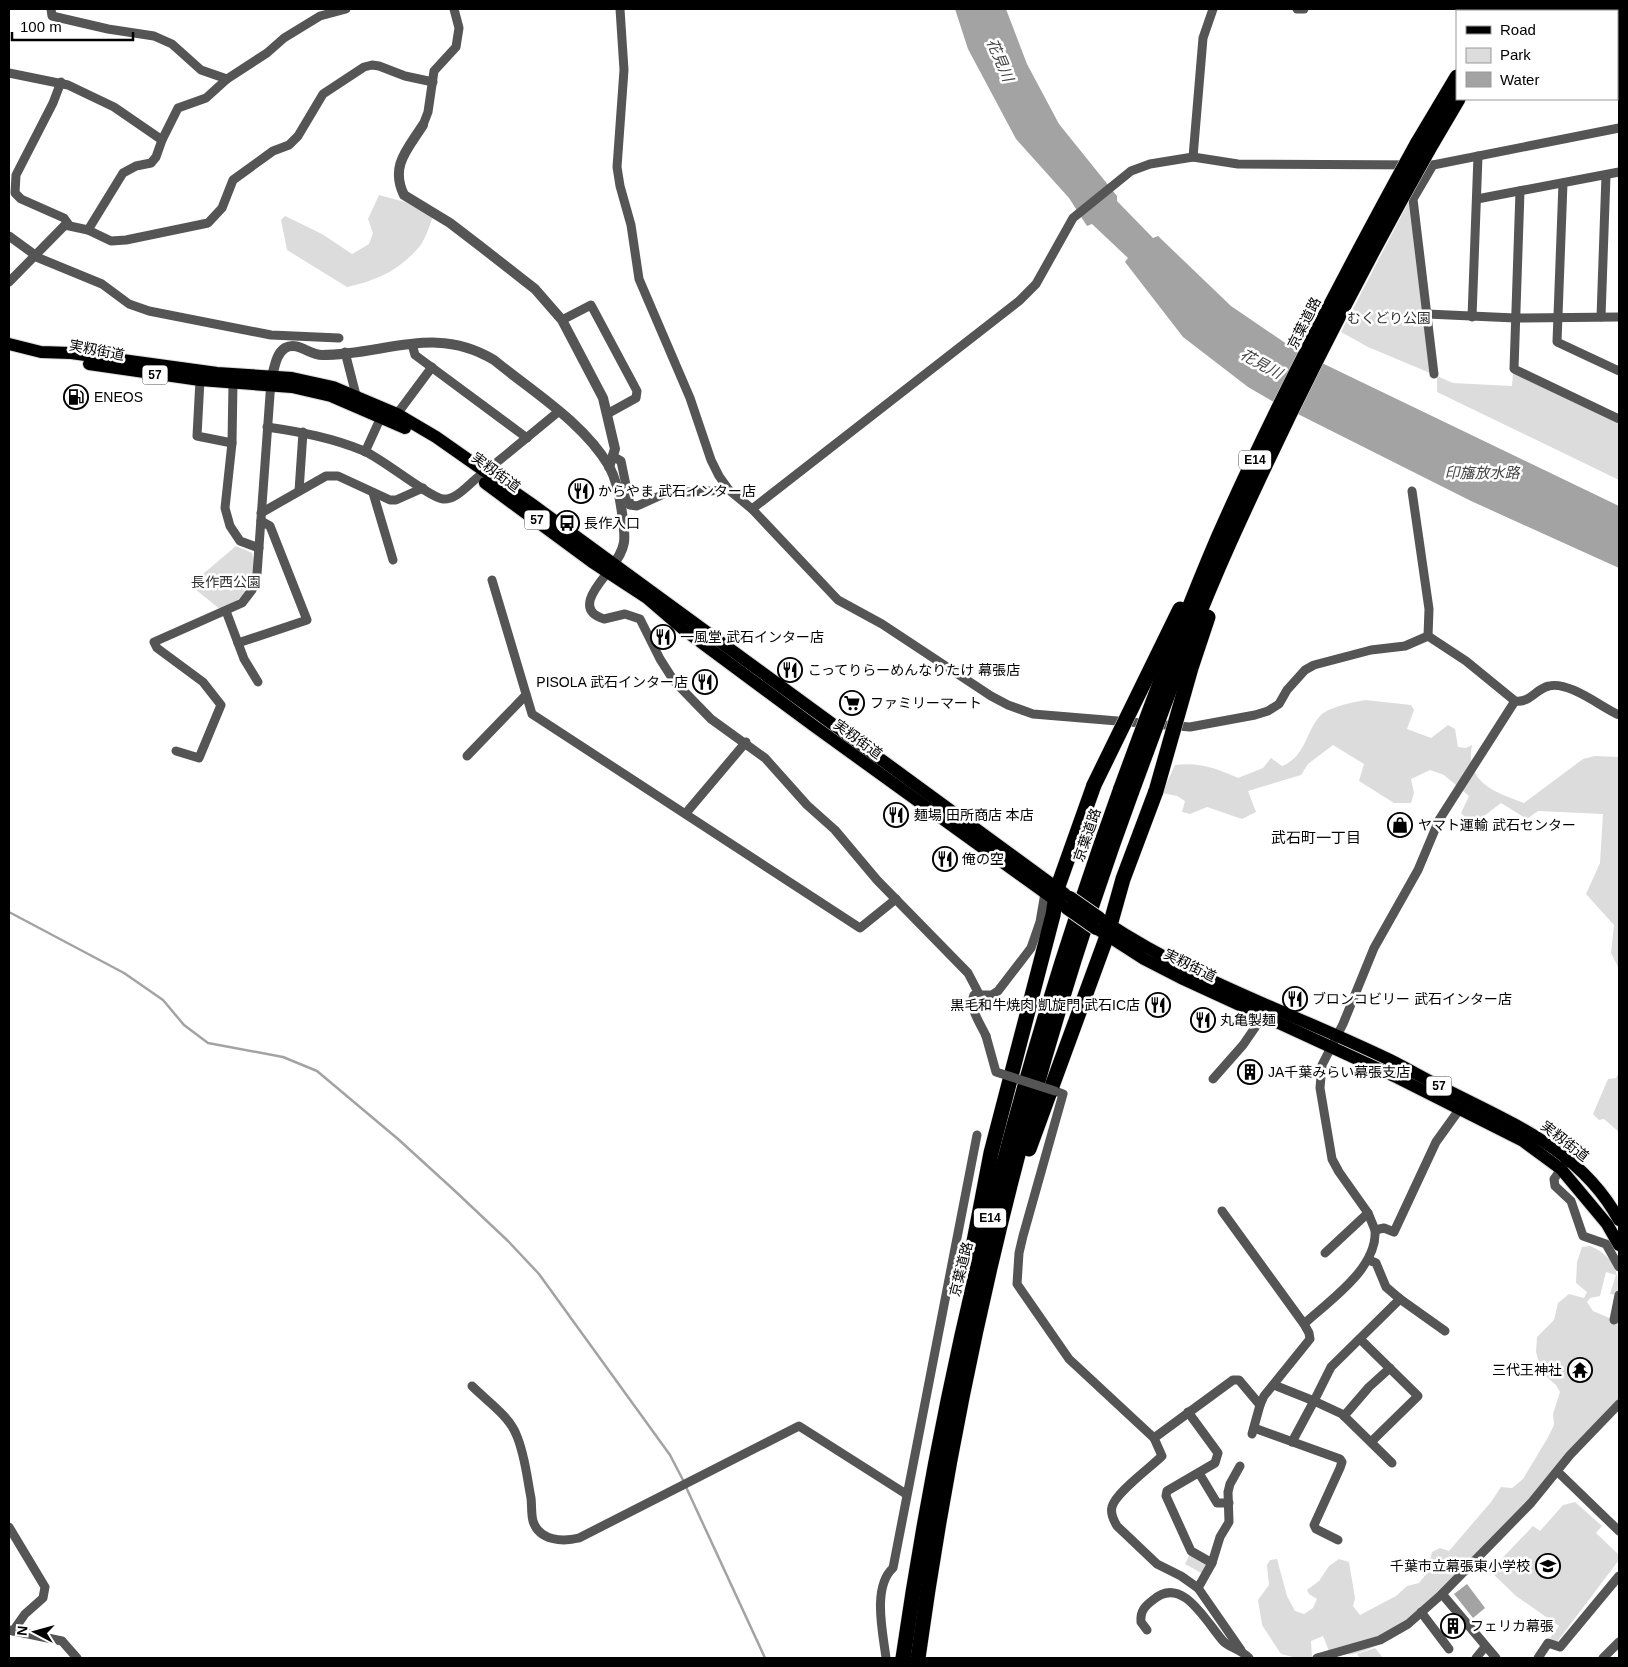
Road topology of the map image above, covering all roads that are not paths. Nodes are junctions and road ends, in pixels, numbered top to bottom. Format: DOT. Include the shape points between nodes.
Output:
graph roads {
  1 [pos="51,9"];
  2 [pos="346,9"];
  3 [pos="454,9"];
  4 [pos="620,9"];
  5 [pos="1214,9"];
  6 [pos="1297,9"];
  7 [pos="1304,9"];
  8 [pos="9,73"];
  9 [pos="227,79"];
  10 [pos="1456,79"];
  11 [pos="61,82"];
  12 [pos="433,82"];
  13 [pos="1457,100"];
  14 [pos="423,126"];
  15 [pos="1619,128"];
  16 [pos="162,140"];
  17 [pos="1423,147"];
  18 [pos="1478,156"];
  19 [pos="1193,157"];
  20 [pos="1433,165"];
  21 [pos="1619,172"];
  22 [pos="1606,174"];
  23 [pos="1563,183"];
  24 [pos="1520,191"];
  25 [pos="1477,199"];
  26 [pos="69,225"];
  27 [pos="88,230"];
  28 [pos="9,236"];
  29 [pos="34,255"];
  30 [pos="9,282"];
  31 [pos="1427,314"];
  32 [pos="1472,317"];
  33 [pos="1601,317"];
  34 [pos="1515,318"];
  35 [pos="1558,318"];
  36 [pos="1619,318"];
  37 [pos="562,320"];
  38 [pos="339,338"];
  39 [pos="9,344"];
  40 [pos="412,344"];
  41 [pos="41,352"];
  42 [pos="345,352"];
  43 [pos="432,367"];
  44 [pos="1619,371"];
  45 [pos="1434,374"];
  46 [pos="200,380"];
  47 [pos="271,380"];
  48 [pos="233,382"];
  49 [pos="356,395"];
  50 [pos="558,412"];
  51 [pos="397,414"];
  52 [pos="607,414"];
  53 [pos="381,416"];
  54 [pos="1619,419"];
  55 [pos="267,427"];
  56 [pos="303,432"];
  57 [pos="527,438"];
  58 [pos="232,443"];
  59 [pos="365,452"];
  60 [pos="1263,456"];
  61 [pos="614,457"];
  62 [pos="609,467"];
  63 [pos="481,474"];
  64 [pos="423,488"];
  65 [pos="729,490"];
  66 [pos="299,491"];
  67 [pos="1412,491"];
  68 [pos="373,493"];
  69 [pos="752,509"];
  70 [pos="261,517"];
  71 [pos="259,548"];
  72 [pos="393,560"];
  73 [pos="610,568"];
  74 [pos="492,580"];
  75 [pos="226,611"];
  76 [pos="1428,636"];
  77 [pos="238,643"];
  78 [pos="258,682"];
  79 [pos="526,695"];
  80 [pos="1515,701"];
  81 [pos="1619,715"];
  82 [pos="746,742"];
  83 [pos="176,751"];
  84 [pos="467,756"];
  85 [pos="1126,789"];
  86 [pos="686,813"];
  87 [pos="1059,897"];
  88 [pos="896,899"];
  89 [pos="1104,927"];
  90 [pos="979,994"];
  91 [pos="1263,1016"];
  92 [pos="1333,1041"];
  93 [pos="1213,1078"];
  94 [pos="1459,1110"];
  95 [pos="977,1135"];
  96 [pos="1565,1164"];
  97 [pos="1222,1211"];
  98 [pos="1368,1213"];
  99 [pos="1619,1220"];
  100 [pos="1374,1230"];
  101 [pos="1619,1246"];
  102 [pos="1325,1253"];
  103 [pos="1368,1260"];
  104 [pos="1619,1267"];
  105 [pos="1619,1295"];
  106 [pos="1400,1299"];
  107 [pos="1614,1320"];
  108 [pos="1304,1324"];
  109 [pos="1445,1331"];
  110 [pos="1360,1339"];
  111 [pos="972,1345"];
  112 [pos="956,1359"];
  113 [pos="1390,1368"];
  114 [pos="1274,1385"];
  115 [pos="472,1386"];
  116 [pos="1314,1401"];
  117 [pos="1619,1404"];
  118 [pos="1260,1405"];
  119 [pos="1188,1412"];
  120 [pos="1344,1416"];
  121 [pos="1154,1438"];
  122 [pos="1292,1442"];
  123 [pos="1371,1442"];
  124 [pos="1392,1463"];
  125 [pos="1240,1466"];
  126 [pos="1558,1472"];
  127 [pos="1199,1473"];
  128 [pos="906,1494"];
  129 [pos="1229,1503"];
  130 [pos="9,1527"];
  131 [pos="1619,1530"];
  132 [pos="1338,1540"];
  133 [pos="1212,1563"];
  134 [pos="1619,1576"];
  135 [pos="1198,1588"];
  136 [pos="1442,1594"];
  137 [pos="917,1612"];
  138 [pos="1421,1612"];
  139 [pos="11,1630"];
  140 [pos="1147,1630"];
  141 [pos="1619,1642"];
  142 [pos="1485,1647"];
  143 [pos="1449,1649"];
  144 [pos="1241,1650"];
  145 [pos="77,1658"];
  146 [pos="886,1658"];
  147 [pos="901,1658"];
  148 [pos="918,1658"];
  149 [pos="922,1658"];
  150 [pos="1248,1658"];
  151 [pos="1317,1658"];
  152 [pos="1476,1658"];
  153 [pos="1496,1658"];
  154 [pos="1538,1658"];
  155 [pos="1603,1658"];
  1 -- 9 [label="street" via="52,16 161,38 201,70"];
  2 -- 9 [label="street" via="320,16"];
  3 -- 12 [label="street" via="459,28 456,46 438,65"];
  4 -- 65 [label="street" via="624,70 617,167 631,225 639,279 690,398 711,460"];
  5 -- 19 [label="street" via="1202,38"];
  6 -- 7 [label="street"];
  8 -- 11 [label="street"];
  9 -- 16 [label="street" via="206,98 178,108"];
  10 -- 17 [label="highway, 京葉道路 / E14"];
  11 -- 16 [label="street" via="114,107"];
  11 -- 26 [label="street" via="19,167 14,189 16,196 64,218"];
  12 -- 14 [label="street"];
  12 -- 27 [label="street" via="372,65 343,80 323,94 289,145 273,151 233,180 222,208 208,223 111,241"];
  13 -- 17 [label="highway, 京葉道路 / E14"];
  14 -- 37 [label="street" via="400,163 398,177 404,195 480,246 535,290"];
  15 -- 18 [label="street"];
  16 -- 27 [label="street" via="151,163 123,173"];
  17 -- 60 [label="highway, 京葉道路 / E14, bridge" via="1346,302"];
  18 -- 20 [label="street"];
  18 -- 25 [label="street"];
  19 -- 20 [label="street" via="1238,164"];
  19 -- 69 [label="street" via="1150,164 1131,172 1114,185 1068,224 1036,284 1019,301"];
  20 -- 31 [label="street" via="1413,199"];
  21 -- 22 [label="street"];
  22 -- 23 [label="street"];
  22 -- 33 [label="street"];
  23 -- 24 [label="street"];
  23 -- 35 [label="street"];
  24 -- 25 [label="street"];
  24 -- 34 [label="street"];
  25 -- 32 [label="street"];
  26 -- 27 [label="street"];
  26 -- 29 [label="street" via="60,227"];
  28 -- 29 [label="street"];
  29 -- 30 [label="street"];
  29 -- 38 [label="street" via="102,284 130,304 149,311 272,335"];
  31 -- 32 [label="street"];
  31 -- 45 [label="street"];
  32 -- 34 [label="street"];
  33 -- 35 [label="street"];
  33 -- 36 [label="street"];
  34 -- 35 [label="street"];
  34 -- 54 [label="street" via="1514,370"];
  35 -- 44 [label="street" via="1557,342"];
  37 -- 52 [label="street" via="600,391"];
  37 -- 52 [label="street" via="591,305 637,391 636,398"];
  39 -- 41 [label="main road, 実籾街道 / 57"];
  40 -- 42 [label="street"];
  40 -- 43 [label="street" via="415,355"];
  40 -- 50 [label="street" via="446,342 475,349 494,360"];
  41 -- 46 [label="main road, 実籾街道 / 57" via="121,370"];
  41 -- 47 [label="main road, 実籾街道 / 57" via="71,353"];
  42 -- 47 [label="street" via="320,355 299,347 287,348 277,358"];
  42 -- 49 [label="street"];
  43 -- 51 [label="street"];
  43 -- 57 [label="street"];
  46 -- 48 [label="main road, 実籾街道 / 57"];
  46 -- 58 [label="street" via="197,436"];
  47 -- 48 [label="main road, 実籾街道 / 57"];
  47 -- 49 [label="main road, 実籾街道 / 57" via="333,387"];
  47 -- 53 [label="main road, 実籾街道 / 57" via="326,395"];
  47 -- 55 [label="street"];
  48 -- 58 [label="street"];
  49 -- 51 [label="main road, 実籾街道 / 57"];
  50 -- 57 [label="street"];
  50 -- 62 [label="street" via="587,438"];
  51 -- 63 [label="main road, 実籾街道 / 57" via="436,437"];
  52 -- 61 [label="street"];
  53 -- 59 [label="street"];
  53 -- 63 [label="main road, 実籾街道 / 57"];
  55 -- 56 [label="street"];
  55 -- 70 [label="street"];
  56 -- 59 [label="street"];
  56 -- 66 [label="street"];
  57 -- 63 [label="street"];
  58 -- 71 [label="street" via="225,508 230,526 240,541"];
  59 -- 64 [label="street"];
  60 -- 85 [label="highway, 京葉道路 / E14, bridge"];
  60 -- 87 [label="highway, bridge" via="1154,658 1094,785"];
  60 -- 89 [label="highway, bridge" via="1205,624 1156,791"];
  61 -- 62 [label="street"];
  61 -- 65 [label="street" via="621,461 630,505 637,506 666,493"];
  62 -- 73 [label="street" via="619,492 626,540"];
  63 -- 64 [label="street" via="453,497 443,499"];
  63 -- 73 [label="main road, 実籾街道 / 57"];
  64 -- 68 [label="street" via="396,500"];
  65 -- 69 [label="street"];
  66 -- 68 [label="street" via="318,479 332,475"];
  66 -- 70 [label="street"];
  67 -- 76 [label="street" via="1430,609"];
  68 -- 72 [label="street"];
  69 -- 76 [label="street" via="838,600 890,629 991,696 1033,714 1190,727 1255,715 1279,704 1304,670 1314,665 1371,650 1405,646"];
  70 -- 71 [label="street"];
  70 -- 77 [label="street" via="270,526 307,620"];
  71 -- 75 [label="street" via="252,590 242,602"];
  73 -- 82 [label="street" via="590,596 590,606 595,614 606,619 626,614 640,619 674,680 711,719"];
  73 -- 87 [label="main road, 実籾街道 / 57"];
  74 -- 79 [label="street"];
  75 -- 77 [label="street"];
  75 -- 83 [label="street" via="154,642 157,648 203,682 221,706 199,758"];
  76 -- 80 [label="street" via="1466,661"];
  77 -- 78 [label="street"];
  79 -- 84 [label="street"];
  79 -- 86 [label="street" via="532,714"];
  80 -- 81 [label="street" via="1523,702 1548,686 1559,685"];
  80 -- 92 [label="street" via="1439,820 1418,870 1374,948"];
  82 -- 86 [label="street"];
  82 -- 88 [label="street" via="835,830"];
  85 -- 111 [label="highway, 京葉道路 / E14" via="1029,1114 998,1229"];
  85 -- 112 [label="highway, 京葉道路 / E14" via="1046,1011 1015,1120"];
  86 -- 88 [label="street" via="860,928"];
  87 -- 89 [label="main road, 実籾街道 / 57, bridge"];
  87 -- 90 [label="street" via="1026,956 998,991 992,996"];
  87 -- 112 [label="highway" via="990,1153"];
  88 -- 90 [label="street" via="968,973"];
  89 -- 91 [label="main road, 実籾街道 / 57" via="1181,978"];
  89 -- 92 [label="main road, 実籾街道 / 57"];
  89 -- 111 [label="highway" via="1033,1135"];
  90 -- 121 [label="street, bridge" via="974,995 972,1004 986,1036 996,1072 1063,1094 1023,1236 1017,1284 1069,1359"];
  91 -- 92 [label="main road, 実籾街道 / 57"];
  91 -- 93 [label="street" via="1243,1045"];
  92 -- 94 [label="main road, 実籾街道 / 57"];
  92 -- 96 [label="main road, 実籾街道 / 57" via="1389,1060 1526,1130 1541,1138"];
  92 -- 98 [label="street" via="1322,1066 1320,1088 1332,1159"];
  94 -- 96 [label="main road, 実籾街道 / 57"];
  94 -- 100 [label="street" via="1436,1142 1394,1232 1384,1228"];
  95 -- 128 [label="street"];
  96 -- 99 [label="main road, 実籾街道 / 57" via="1592,1183"];
  96 -- 101 [label="main road, 実籾街道 / 57"];
  96 -- 104 [label="street" via="1554,1179 1555,1186 1571,1202 1583,1236 1606,1244"];
  97 -- 108 [label="street"];
  98 -- 100 [label="street"];
  98 -- 102 [label="street"];
  100 -- 103 [label="street" via="1374,1245"];
  103 -- 106 [label="street" via="1376,1263 1386,1287"];
  103 -- 108 [label="street" via="1352,1280"];
  105 -- 107 [label="street"];
  106 -- 109 [label="street"];
  106 -- 110 [label="street"];
  108 -- 114 [label="street" via="1310,1335 1308,1343"];
  110 -- 113 [label="street"];
  110 -- 116 [label="street" via="1331,1367"];
  111 -- 137 [label="highway, 京葉道路 / E14"];
  112 -- 137 [label="highway, 京葉道路 / E14" via="930,1487"];
  113 -- 120 [label="street"];
  113 -- 123 [label="street" via="1418,1396"];
  114 -- 116 [label="street"];
  114 -- 118 [label="street"];
  115 -- 128 [label="street" via="516,1433 532,1520 543,1534 556,1540 579,1538 799,1426"];
  116 -- 120 [label="street"];
  116 -- 122 [label="street"];
  117 -- 126 [label="street"];
  118 -- 119 [label="street" via="1239,1380 1233,1380"];
  118 -- 122 [label="street" via="1253,1431"];
  119 -- 121 [label="street"];
  119 -- 127 [label="street" via="1218,1453 1215,1463"];
  120 -- 123 [label="street"];
  121 -- 135 [label="street" via="1162,1456 1117,1497 1112,1519 1157,1564"];
  122 -- 132 [label="street" via="1332,1455 1342,1462 1315,1521 1316,1529"];
  123 -- 124 [label="street"];
  125 -- 129 [label="street" via="1230,1484"];
  126 -- 131 [label="street"];
  126 -- 136 [label="street"];
  127 -- 129 [label="street" via="1217,1503"];
  127 -- 133 [label="street" via="1167,1491 1166,1496 1192,1551"];
  128 -- 146 [label="street" via="892,1568 883,1584 880,1610"];
  129 -- 133 [label="street" via="1230,1522 1220,1537"];
  130 -- 139 [label="street" via="45,1587 43,1598"];
  133 -- 135 [label="street"];
  134 -- 154 [label="street" via="1560,1647 1548,1643"];
  135 -- 144 [label="street"];
  136 -- 138 [label="street"];
  136 -- 142 [label="street"];
  137 -- 147 [label="highway, 京葉道路 / E14"];
  137 -- 148 [label="highway, 京葉道路 / E14"];
  137 -- 149 [label="highway"];
  138 -- 143 [label="street"];
  138 -- 151 [label="street" via="1408,1624 1380,1640"];
  139 -- 145 [label="street" via="62,1641"];
  140 -- 144 [label="street" via="1141,1622 1144,1608 1158,1595 1178,1592 1188,1599 1225,1643"];
  141 -- 155 [label="street"];
  142 -- 152 [label="street"];
  142 -- 153 [label="street"];
  144 -- 150 [label="street"];
}
